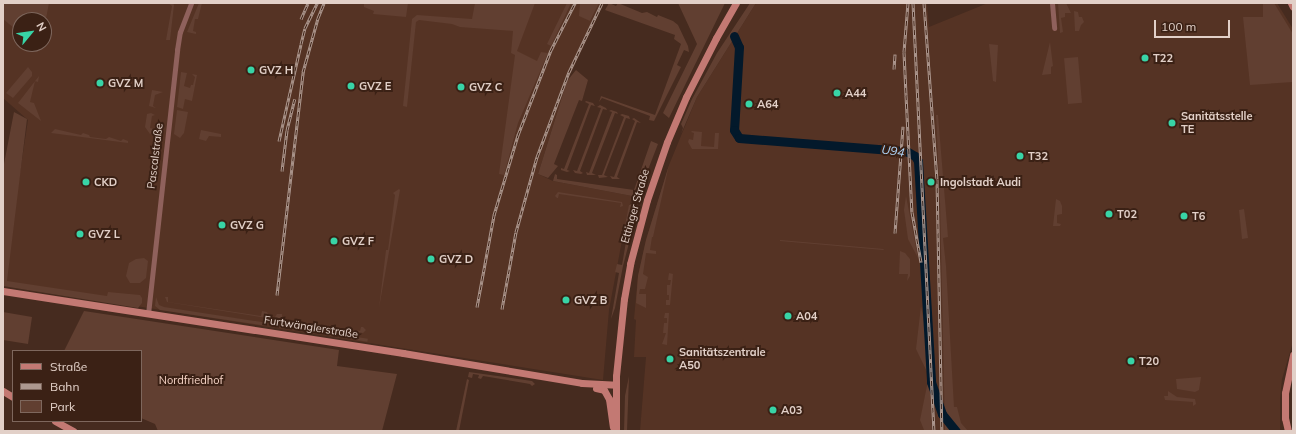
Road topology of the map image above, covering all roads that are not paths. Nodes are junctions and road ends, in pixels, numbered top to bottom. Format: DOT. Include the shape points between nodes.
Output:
graph roads {
  1 [pos="191,3"];
  2 [pos="736,3"];
  3 [pos="1052,3"];
  4 [pos="1291,3"];
  5 [pos="1293,7"];
  6 [pos="1054,28"];
  7 [pos="3,292"];
  8 [pos="148,314"];
  9 [pos="1293,355"];
  10 [pos="582,383"];
  11 [pos="616,385"];
  12 [pos="3,391"];
  13 [pos="12,396"];
  14 [pos="57,422"];
  15 [pos="73,431"];
  16 [pos="615,431"];
  17 [pos="1288,431"];
  1 -- 8 [label="street, Pascalstraße" via="180,32 177,50"];
  2 -- 11 [label="street, Ettinger Straße" via="686,98 651,185 627,281"];
  3 -- 6 [label="street"];
  4 -- 5 [label="street"];
  7 -- 8 [label="street, Furtwänglerstraße"];
  8 -- 10 [label="street, Furtwänglerstraße"];
  9 -- 17 [label="street" via="1285,393"];
  10 -- 11 [label="street, Furtwänglerstraße"];
  10 -- 16 [label="street" via="604,390 608,394"];
  11 -- 16 [label="street, Ettinger Straße"];
  12 -- 13 [label="street"];
  14 -- 15 [label="street"];
}
